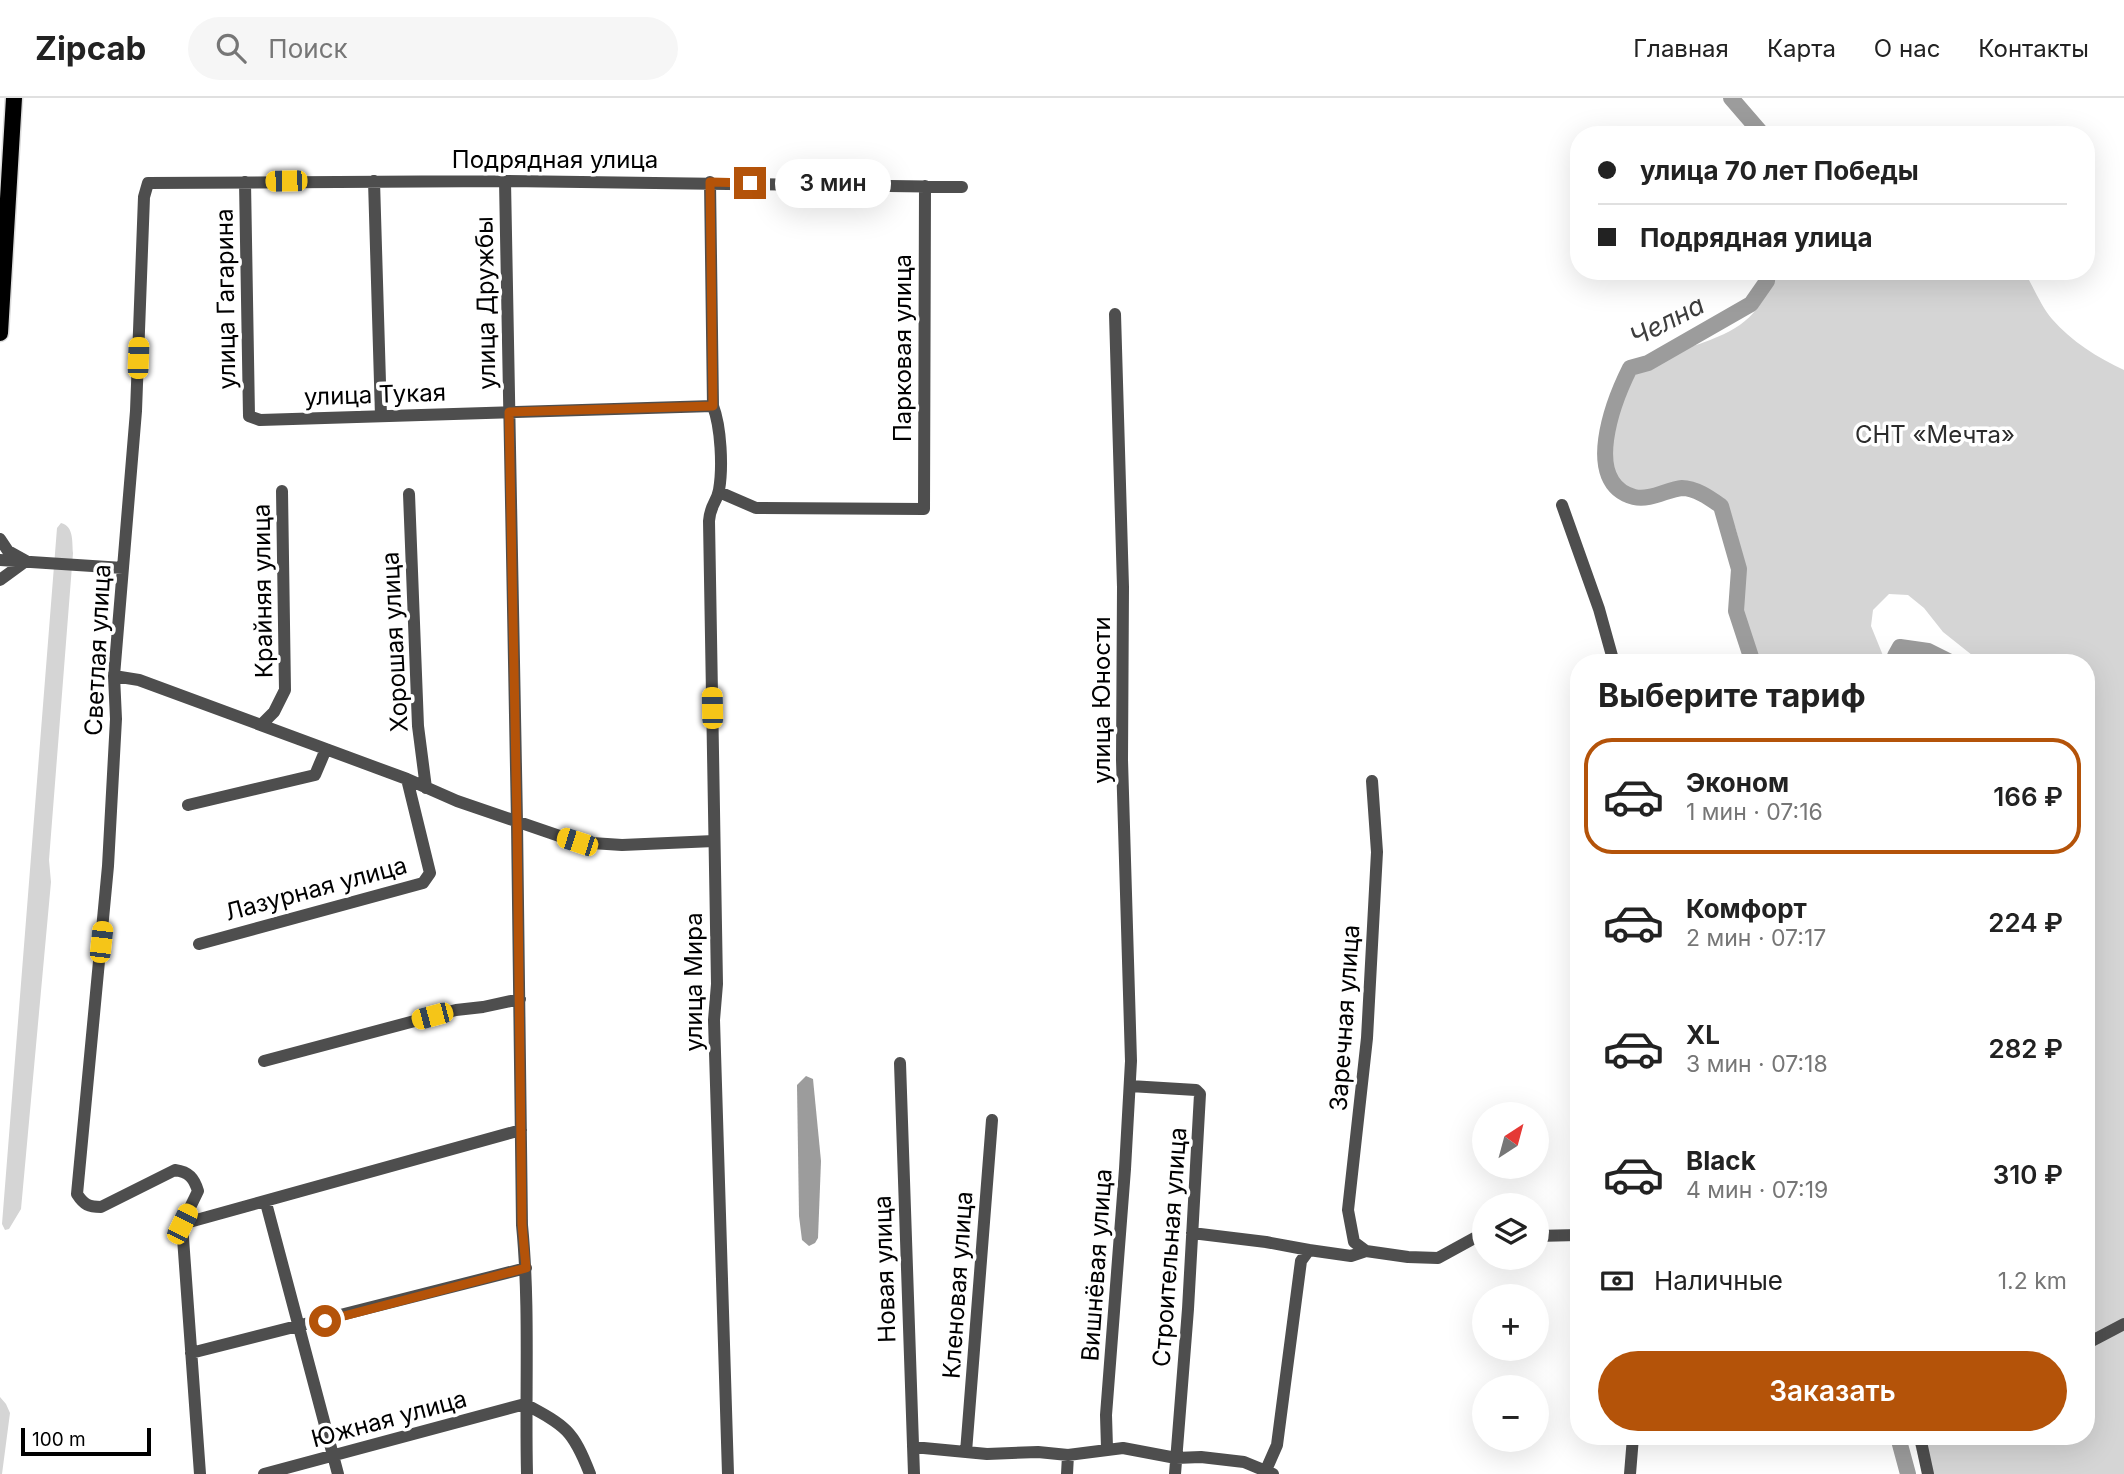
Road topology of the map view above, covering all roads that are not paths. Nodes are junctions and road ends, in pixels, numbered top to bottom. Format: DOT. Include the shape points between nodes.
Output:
graph roads {
  1 [pos="14,98"];
  2 [pos="374,181"];
  3 [pos="505,181"];
  4 [pos="245,182"];
  5 [pos="710,182"];
  6 [pos="148,183"];
  7 [pos="925,186"];
  8 [pos="962,187"];
  9 [pos="1115,314"];
  10 [pos="0,333"];
  11 [pos="713,406"];
  12 [pos="509,412"];
  13 [pos="249,416"];
  14 [pos="381,416"];
  15 [pos="282,491"];
  16 [pos="719,492"];
  17 [pos="409,494"];
  18 [pos="1562,505"];
  19 [pos="0,539"];
  20 [pos="0,559"];
  21 [pos="26,561"];
  22 [pos="123,568"];
  23 [pos="0,580"];
  24 [pos="1612,654"];
  25 [pos="114,676"];
  26 [pos="261,725"];
  27 [pos="326,749"];
  28 [pos="407,779"];
  29 [pos="1372,781"];
  30 [pos="426,788"];
  31 [pos="188,806"];
  32 [pos="517,822"];
  33 [pos="714,841"];
  34 [pos="199,944"];
  35 [pos="520,999"];
  36 [pos="264,1061"];
  37 [pos="900,1063"];
  38 [pos="1130,1086"];
  39 [pos="992,1120"];
  40 [pos="521,1130"];
  41 [pos="266,1203"];
  42 [pos="182,1224"];
  43 [pos="1192,1233"];
  44 [pos="1570,1234"];
  45 [pos="1549,1235"];
  46 [pos="1472,1239"];
  47 [pos="1309,1250"];
  48 [pos="1366,1251"];
  49 [pos="526,1268"];
  50 [pos="2124,1324"];
  51 [pos="299,1328"];
  52 [pos="2095,1339"];
  53 [pos="191,1353"];
  54 [pos="525,1404"];
  55 [pos="1632,1445"];
  56 [pos="1922,1445"];
  57 [pos="914,1447"];
  58 [pos="1107,1448"];
  59 [pos="966,1452"];
  60 [pos="333,1455"];
  61 [pos="1068,1455"];
  62 [pos="1176,1458"];
  63 [pos="1269,1472"];
  64 [pos="200,1474"];
  65 [pos="264,1474"];
  66 [pos="338,1474"];
  67 [pos="527,1474"];
  68 [pos="590,1474"];
  69 [pos="728,1474"];
  70 [pos="914,1474"];
  71 [pos="1067,1474"];
  72 [pos="1175,1474"];
  73 [pos="1630,1474"];
  74 [pos="1928,1474"];
  1 -- 10 [label="main road"];
  2 -- 3 [label="street, Подрядная улица"];
  2 -- 4 [label="street, Подрядная улица"];
  2 -- 14 [label="street"];
  3 -- 5 [label="street, Подрядная улица"];
  3 -- 12 [label="street, улица Дружбы"];
  4 -- 6 [label="street, Подрядная улица"];
  4 -- 13 [label="street, улица Гагарина"];
  5 -- 7 [label="street, Подрядная улица"];
  5 -- 11 [label="street, улица Мира"];
  6 -- 22 [label="street, Светлая улица"];
  7 -- 8 [label="street, Подрядная улица"];
  7 -- 16 [label="street, Парковая улица" via="924,509 756,508"];
  9 -- 38 [label="street, улица Юности"];
  11 -- 12 [label="street, улица Тукая"];
  11 -- 16 [label="street, улица Мира" via="720,424"];
  12 -- 14 [label="street, улица Тукая"];
  12 -- 32 [label="street, улица Дружбы"];
  13 -- 14 [label="street, улица Тукая" via="260,420"];
  15 -- 26 [label="street, Крайняя улица" via="285,690"];
  16 -- 33 [label="street, улица Мира" via="709,521"];
  17 -- 30 [label="street, Хорошая улица" via="418,726"];
  18 -- 24 [label="street"];
  19 -- 21 [label="street" via="8,551"];
  20 -- 21 [label="street"];
  21 -- 22 [label="street"];
  21 -- 23 [label="street"];
  22 -- 25 [label="street, Светлая улица"];
  25 -- 26 [label="street" via="139,680"];
  25 -- 42 [label="street, Светлая улица" via="108,866 77,1194 89,1207 101,1207 175,1170 185,1171 198,1191"];
  26 -- 27 [label="street"];
  27 -- 28 [label="street"];
  27 -- 31 [label="street" via="315,775"];
  28 -- 30 [label="street"];
  28 -- 34 [label="street, Лазурная улица" via="429,873 423,883"];
  29 -- 48 [label="street, Заречная улица" via="1377,852 1367,1038 1348,1210 1354,1242"];
  30 -- 32 [label="street"];
  32 -- 33 [label="street" via="577,842"];
  32 -- 35 [label="street, улица Дружбы"];
  33 -- 69 [label="street, улица Мира" via="714,1020"];
  35 -- 36 [label="street" via="456,1010"];
  35 -- 40 [label="street, улица Дружбы"];
  37 -- 57 [label="street, Новая улица"];
  38 -- 43 [label="street, Строительная улица" via="1199,1091"];
  38 -- 58 [label="street, Вишнёвая улица"];
  39 -- 59 [label="street, Кленовая улица"];
  40 -- 41 [label="street"];
  40 -- 49 [label="street, улица Дружбы"];
  41 -- 42 [label="street"];
  41 -- 51 [label="street"];
  42 -- 53 [label="street"];
  43 -- 47 [label="street"];
  43 -- 62 [label="street, Строительная улица"];
  44 -- 45 [label="street"];
  46 -- 48 [label="street" via="1438,1258"];
  47 -- 48 [label="street" via="1351,1256"];
  47 -- 63 [label="street" via="1301,1261 1277,1445"];
  49 -- 51 [label="street"];
  49 -- 54 [label="street, улица Дружбы"];
  50 -- 52 [label="street"];
  51 -- 53 [label="street"];
  51 -- 60 [label="street"];
  53 -- 64 [label="street"];
  54 -- 60 [label="street, Южная улица"];
  54 -- 67 [label="street, улица Дружбы"];
  54 -- 68 [label="street" via="559,1423 578,1443"];
  55 -- 73 [label="street"];
  56 -- 74 [label="street"];
  57 -- 59 [label="street"];
  57 -- 70 [label="street, Новая улица"];
  58 -- 61 [label="street"];
  58 -- 62 [label="street"];
  59 -- 61 [label="street"];
  60 -- 65 [label="street, Южная улица"];
  60 -- 66 [label="street"];
  61 -- 71 [label="street"];
  62 -- 63 [label="street" via="1244,1462"];
  62 -- 72 [label="street, Строительная улица"];
}
